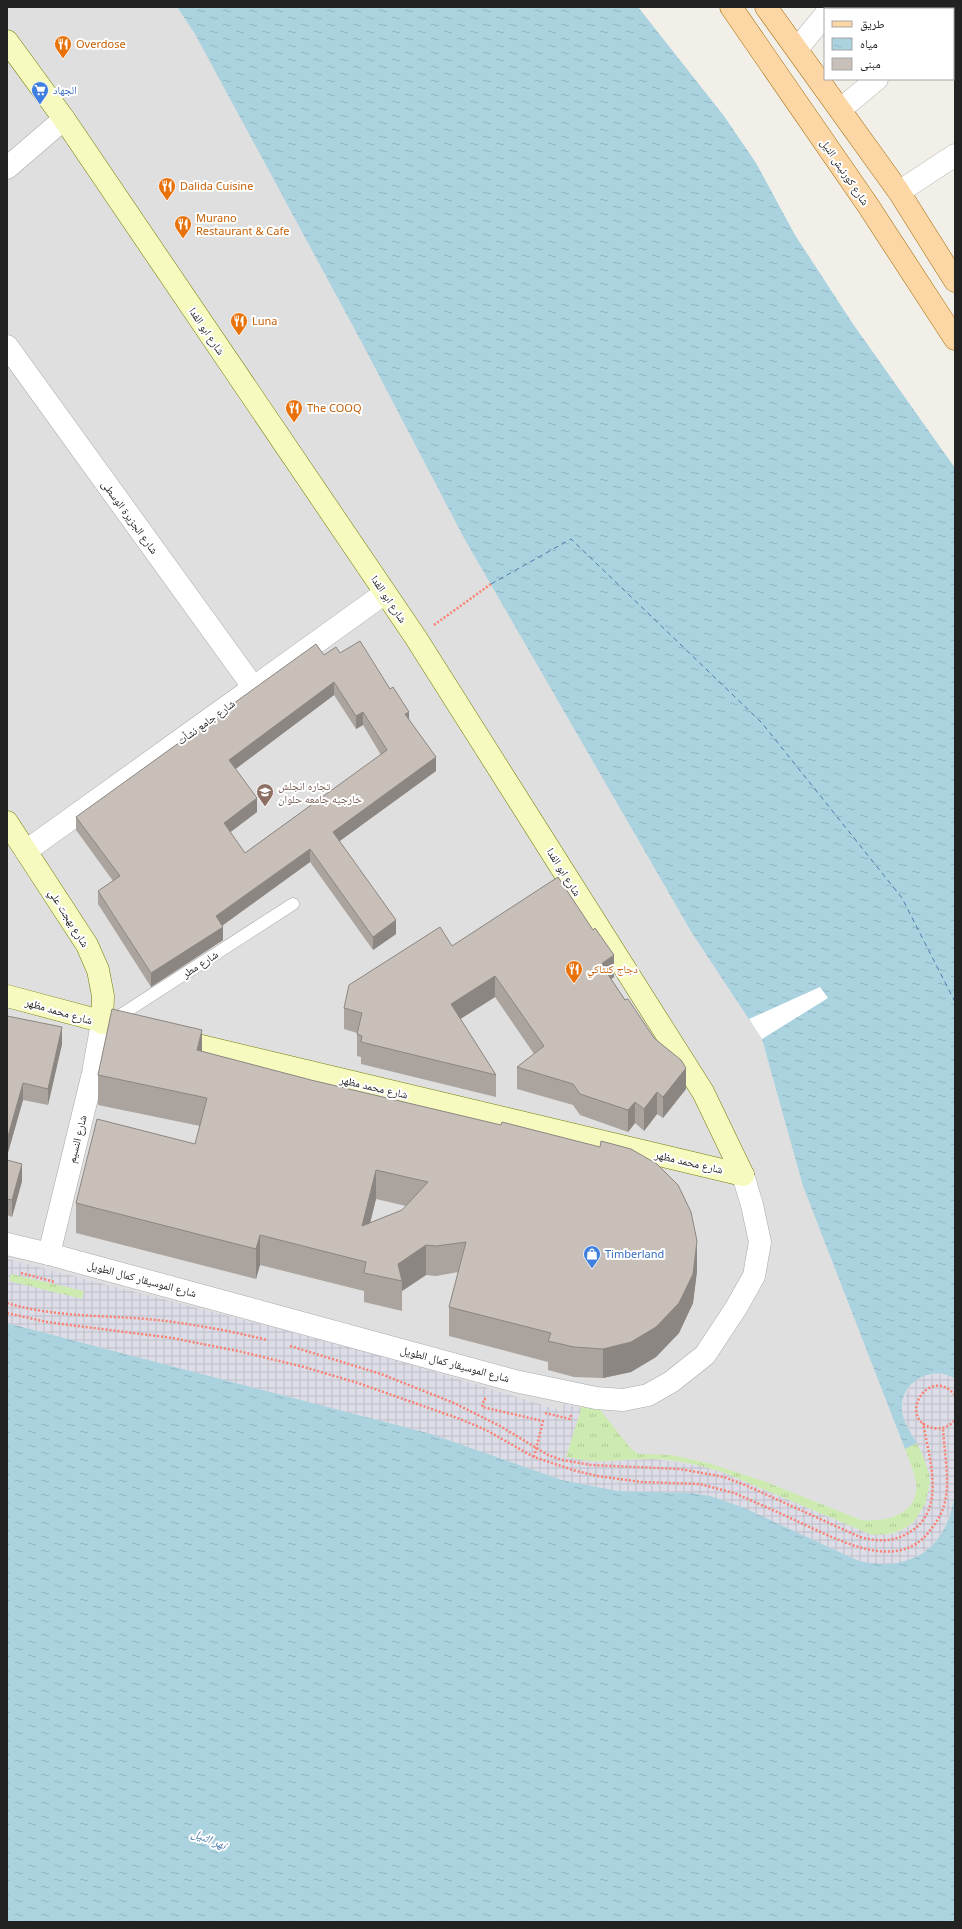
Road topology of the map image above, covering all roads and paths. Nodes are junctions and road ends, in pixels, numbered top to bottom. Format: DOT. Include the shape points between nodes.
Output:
graph roads {
  1 [pos="731,7"];
  2 [pos="766,7"];
  3 [pos="824,16"];
  4 [pos="7,41"];
  5 [pos="798,49"];
  6 [pos="876,80"];
  7 [pos="841,109"];
  8 [pos="64,119"];
  9 [pos="955,155"];
  10 [pos="7,168"];
  11 [pos="899,192"];
  12 [pos="955,281"];
  13 [pos="955,339"];
  14 [pos="9,353"];
  15 [pos="491,584"];
  16 [pos="385,593"];
  17 [pos="416,638"];
  18 [pos="254,688"];
  19 [pos="7,822"];
  20 [pos="26,851"];
  21 [pos="293,904"];
  22 [pos="7,996"];
  23 [pos="104,1023"];
  24 [pos="742,1175"];
  25 [pos="7,1244"];
  26 [pos="49,1254"];
  27 [pos="7,1303"];
  28 [pos="7,1313"];
  29 [pos="272,1340"];
  30 [pos="286,1344"];
  31 [pos="576,1394"];
  32 [pos="955,1395"];
  33 [pos="491,1400"];
  34 [pos="541,1412"];
  35 [pos="955,1420"];
  36 [pos="923,1423"];
  37 [pos="943,1428"];
  38 [pos="536,1449"];
  39 [pos="534,1457"];
  1 -- 13 [label="main road, شارع كورنيش النيل" via="867,204"];
  2 -- 5 [label="main road"];
  3 -- 5 [label="street"];
  4 -- 8 [label="street, شارع ابو الفدا"];
  5 -- 7 [label="main road"];
  6 -- 7 [label="street"];
  7 -- 11 [label="main road"];
  8 -- 10 [label="street"];
  8 -- 16 [label="street, شارع ابو الفدا"];
  9 -- 11 [label="street"];
  11 -- 12 [label="main road"];
  14 -- 18 [label="street, شارع الجزيرة الوسطى"];
  15 -- 17 [label="path"];
  16 -- 17 [label="street, شارع ابو الفدا"];
  16 -- 18 [label="street, شارع جامع نشأت"];
  17 -- 24 [label="street, شارع ابو الفدا" via="703,1092"];
  18 -- 20 [label="street, شارع جامع نشأت"];
  19 -- 20 [label="street, شارع بهجت علي"];
  20 -- 23 [label="street, شارع بهجت علي" via="87,945 98,970 103,996"];
  21 -- 23 [label="lane, شارع مطر"];
  22 -- 23 [label="street, شارع محمد مظهر"];
  23 -- 24 [label="street, شارع محمد مظهر"];
  23 -- 26 [label="street, شارع النسيم"];
  24 -- 31 [label="street, شارع الموسيقار كمال الطويل" via="760,1242 754,1276 704,1355 671,1382 648,1395 622,1400"];
  25 -- 26 [label="street, شارع الموسيقار كمال الطويل"];
  26 -- 31 [label="street, شارع الموسيقار كمال الطويل" via="514,1381"];
  27 -- 29 [label="path" via="49,1313 179,1323"];
  28 -- 39 [label="path" via="47,1322 172,1338 304,1367 365,1385 460,1419 486,1430"];
  30 -- 38 [label="path" via="381,1374 454,1403 500,1426"];
  31 -- 34 [label="path" via="570,1419"];
  32 -- 36 [label="path" via="949,1389 936,1386 923,1392 918,1397 916,1411"];
  33 -- 38 [label="path" via="484,1398 482,1407 543,1421"];
  35 -- 37 [label="path"];
  36 -- 37 [label="path" via="936,1429"];
  36 -- 38 [label="path" via="932,1474 931,1506 924,1519 914,1529 902,1537 888,1541 860,1537 724,1477 680,1469 576,1463"];
  37 -- 39 [label="path" via="946,1487 941,1514 925,1537 913,1545 886,1552 843,1542 717,1487 685,1482 641,1482 598,1476"];
  38 -- 39 [label="path"];
}
